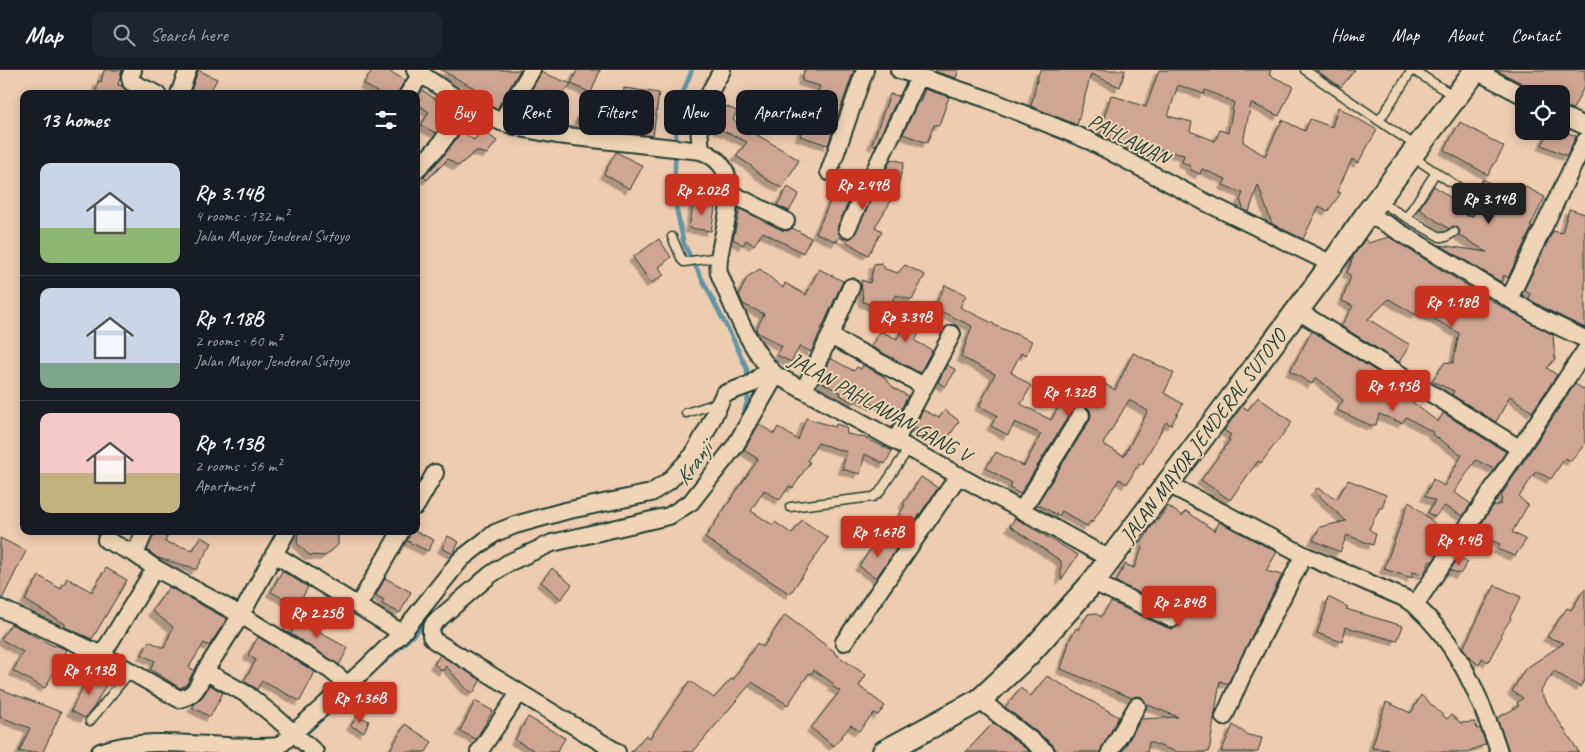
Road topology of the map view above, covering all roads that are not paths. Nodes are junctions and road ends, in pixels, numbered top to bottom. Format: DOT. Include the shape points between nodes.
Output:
graph roads {
  1 [pos="133,70"];
  2 [pos="188,70"];
  3 [pos="532,70"];
  4 [pos="722,70"];
  5 [pos="864,70"];
  6 [pos="899,70"];
  7 [pos="1305,70"];
  8 [pos="1412,70"];
  9 [pos="1475,70"];
  10 [pos="418,72"];
  11 [pos="920,77"];
  12 [pos="148,90"];
  13 [pos="180,90"];
  14 [pos="410,90"];
  15 [pos="444,90"];
  16 [pos="1515,91"];
  17 [pos="1456,97"];
  18 [pos="493,118"];
  19 [pos="1570,119"];
  20 [pos="1380,121"];
  21 [pos="501,122"];
  22 [pos="1585,126"];
  23 [pos="447,135"];
  24 [pos="1585,140"];
  25 [pos="700,151"];
  26 [pos="1414,151"];
  27 [pos="420,166"];
  28 [pos="829,172"];
  29 [pos="1436,172"];
  30 [pos="730,193"];
  31 [pos="1372,207"];
  32 [pos="1470,211"];
  33 [pos="1407,217"];
  34 [pos="786,221"];
  35 [pos="847,228"];
  36 [pos="1454,232"];
  37 [pos="672,237"];
  38 [pos="719,258"];
  39 [pos="1332,264"];
  40 [pos="850,287"];
  41 [pos="1509,299"];
  42 [pos="1298,311"];
  43 [pos="952,334"];
  44 [pos="830,336"];
  45 [pos="1585,339"];
  46 [pos="1585,351"];
  47 [pos="772,372"];
  48 [pos="924,386"];
  49 [pos="804,390"];
  50 [pos="722,398"];
  51 [pos="686,413"];
  52 [pos="1081,415"];
  53 [pos="903,444"];
  54 [pos="1519,448"];
  55 [pos="435,473"];
  56 [pos="959,475"];
  57 [pos="1168,484"];
  58 [pos="420,499"];
  59 [pos="790,507"];
  60 [pos="1022,510"];
  61 [pos="143,535"];
  62 [pos="285,535"];
  63 [pos="399,535"];
  64 [pos="106,540"];
  65 [pos="135,554"];
  66 [pos="274,554"];
  67 [pos="1304,555"];
  68 [pos="1110,559"];
  69 [pos="156,568"];
  70 [pos="1093,582"];
  71 [pos="1415,605"];
  72 [pos="358,606"];
  73 [pos="0,608"];
  74 [pos="241,615"];
  75 [pos="1172,619"];
  76 [pos="402,632"];
  77 [pos="844,642"];
  78 [pos="102,655"];
  79 [pos="205,671"];
  80 [pos="130,672"];
  81 [pos="347,684"];
  82 [pos="519,692"];
  83 [pos="980,700"];
  84 [pos="1137,706"];
  85 [pos="1224,717"];
  86 [pos="90,721"];
  87 [pos="296,736"];
  88 [pos="100,752"];
  89 [pos="315,752"];
  90 [pos="479,752"];
  91 [pos="616,752"];
  92 [pos="884,752"];
  93 [pos="1046,752"];
  94 [pos="1110,752"];
  95 [pos="1499,752"];
  1 -- 12 [label="street" via="131,82"];
  2 -- 13 [label="street"];
  3 -- 21 [label="street"];
  4 -- 25 [label="street" via="711,90 699,127"];
  5 -- 28 [label="street"];
  6 -- 11 [label="street, PAHLAWAN"];
  7 -- 20 [label="lane"];
  8 -- 17 [label="lane"];
  8 -- 20 [label="lane"];
  9 -- 16 [label="street"];
  9 -- 17 [label="main road, JALAN MAYOR JENDERAL SUTOYO"];
  10 -- 14 [label="street"];
  10 -- 15 [label="street, JALAN PAHLAWAN GANG V"];
  11 -- 35 [label="street"];
  11 -- 39 [label="street, PAHLAWAN" via="987,99 1090,141"];
  17 -- 26 [label="main road, JALAN MAYOR JENDERAL SUTOYO"];
  18 -- 21 [label="street, JALAN PAHLAWAN GANG V"];
  19 -- 22 [label="street"];
  20 -- 26 [label="lane"];
  21 -- 25 [label="street, JALAN PAHLAWAN GANG V" via="557,135"];
  23 -- 27 [label="street"];
  24 -- 41 [label="street"];
  25 -- 30 [label="street, JALAN PAHLAWAN GANG V" via="719,161 726,172"];
  26 -- 29 [label="lane"];
  26 -- 31 [label="main road, JALAN MAYOR JENDERAL SUTOYO"];
  29 -- 32 [label="lane" via="1470,195 1473,199"];
  29 -- 33 [label="lane"];
  30 -- 34 [label="street"];
  30 -- 38 [label="street, JALAN PAHLAWAN GANG V"];
  31 -- 33 [label="lane"];
  31 -- 39 [label="main road, JALAN MAYOR JENDERAL SUTOYO"];
  31 -- 41 [label="street" via="1388,225"];
  33 -- 36 [label="lane" via="1440,237 1446,238"];
  37 -- 38 [label="lane" via="682,260"];
  38 -- 47 [label="street, JALAN PAHLAWAN GANG V" via="718,268 724,287 756,351"];
  39 -- 42 [label="main road, JALAN MAYOR JENDERAL SUTOYO"];
  40 -- 44 [label="street"];
  41 -- 45 [label="street"];
  42 -- 54 [label="street"];
  42 -- 57 [label="main road, JALAN MAYOR JENDERAL SUTOYO"];
  43 -- 48 [label="street"];
  44 -- 48 [label="street"];
  44 -- 49 [label="street"];
  46 -- 54 [label="street"];
  47 -- 49 [label="street, JALAN PAHLAWAN GANG V"];
  47 -- 50 [label="street"];
  47 -- 82 [label="street" via="736,446 690,502 669,516 552,543 508,562 434,623 431,636 435,641"];
  48 -- 53 [label="street"];
  49 -- 53 [label="street, JALAN PAHLAWAN GANG V"];
  50 -- 51 [label="lane"];
  50 -- 76 [label="street" via="693,455 669,481 651,493 564,511 495,533 461,559"];
  52 -- 60 [label="street"];
  53 -- 56 [label="street, JALAN PAHLAWAN GANG V"];
  53 -- 59 [label="lane" via="874,497"];
  54 -- 71 [label="street"];
  55 -- 58 [label="street"];
  56 -- 60 [label="street, JALAN PAHLAWAN GANG V"];
  56 -- 77 [label="street"];
  57 -- 67 [label="street"];
  57 -- 68 [label="main road, JALAN MAYOR JENDERAL SUTOYO"];
  60 -- 68 [label="street, JALAN PAHLAWAN GANG V"];
  61 -- 65 [label="street"];
  62 -- 66 [label="street"];
  63 -- 72 [label="street"];
  64 -- 65 [label="street"];
  65 -- 69 [label="street"];
  66 -- 72 [label="street"];
  66 -- 74 [label="street"];
  67 -- 71 [label="street"];
  67 -- 85 [label="street"];
  68 -- 70 [label="main road, JALAN MAYOR JENDERAL SUTOYO"];
  69 -- 74 [label="street"];
  69 -- 78 [label="street"];
  70 -- 75 [label="street"];
  70 -- 83 [label="main road, JALAN MAYOR JENDERAL SUTOYO" via="1028,655"];
  71 -- 95 [label="street" via="1455,652 1474,686"];
  72 -- 76 [label="street"];
  73 -- 78 [label="street"];
  74 -- 79 [label="street"];
  74 -- 81 [label="street"];
  76 -- 81 [label="street"];
  78 -- 80 [label="street"];
  79 -- 80 [label="street" via="193,694 179,699"];
  79 -- 87 [label="street" via="248,696"];
  80 -- 86 [label="lane"];
  81 -- 87 [label="street"];
  82 -- 90 [label="street"];
  82 -- 91 [label="street"];
  83 -- 92 [label="main road, JALAN MAYOR JENDERAL SUTOYO"];
  83 -- 93 [label="street"];
  84 -- 94 [label="street"];
  87 -- 88 [label="street" via="262,751 134,746"];
  87 -- 89 [label="street"];
}
